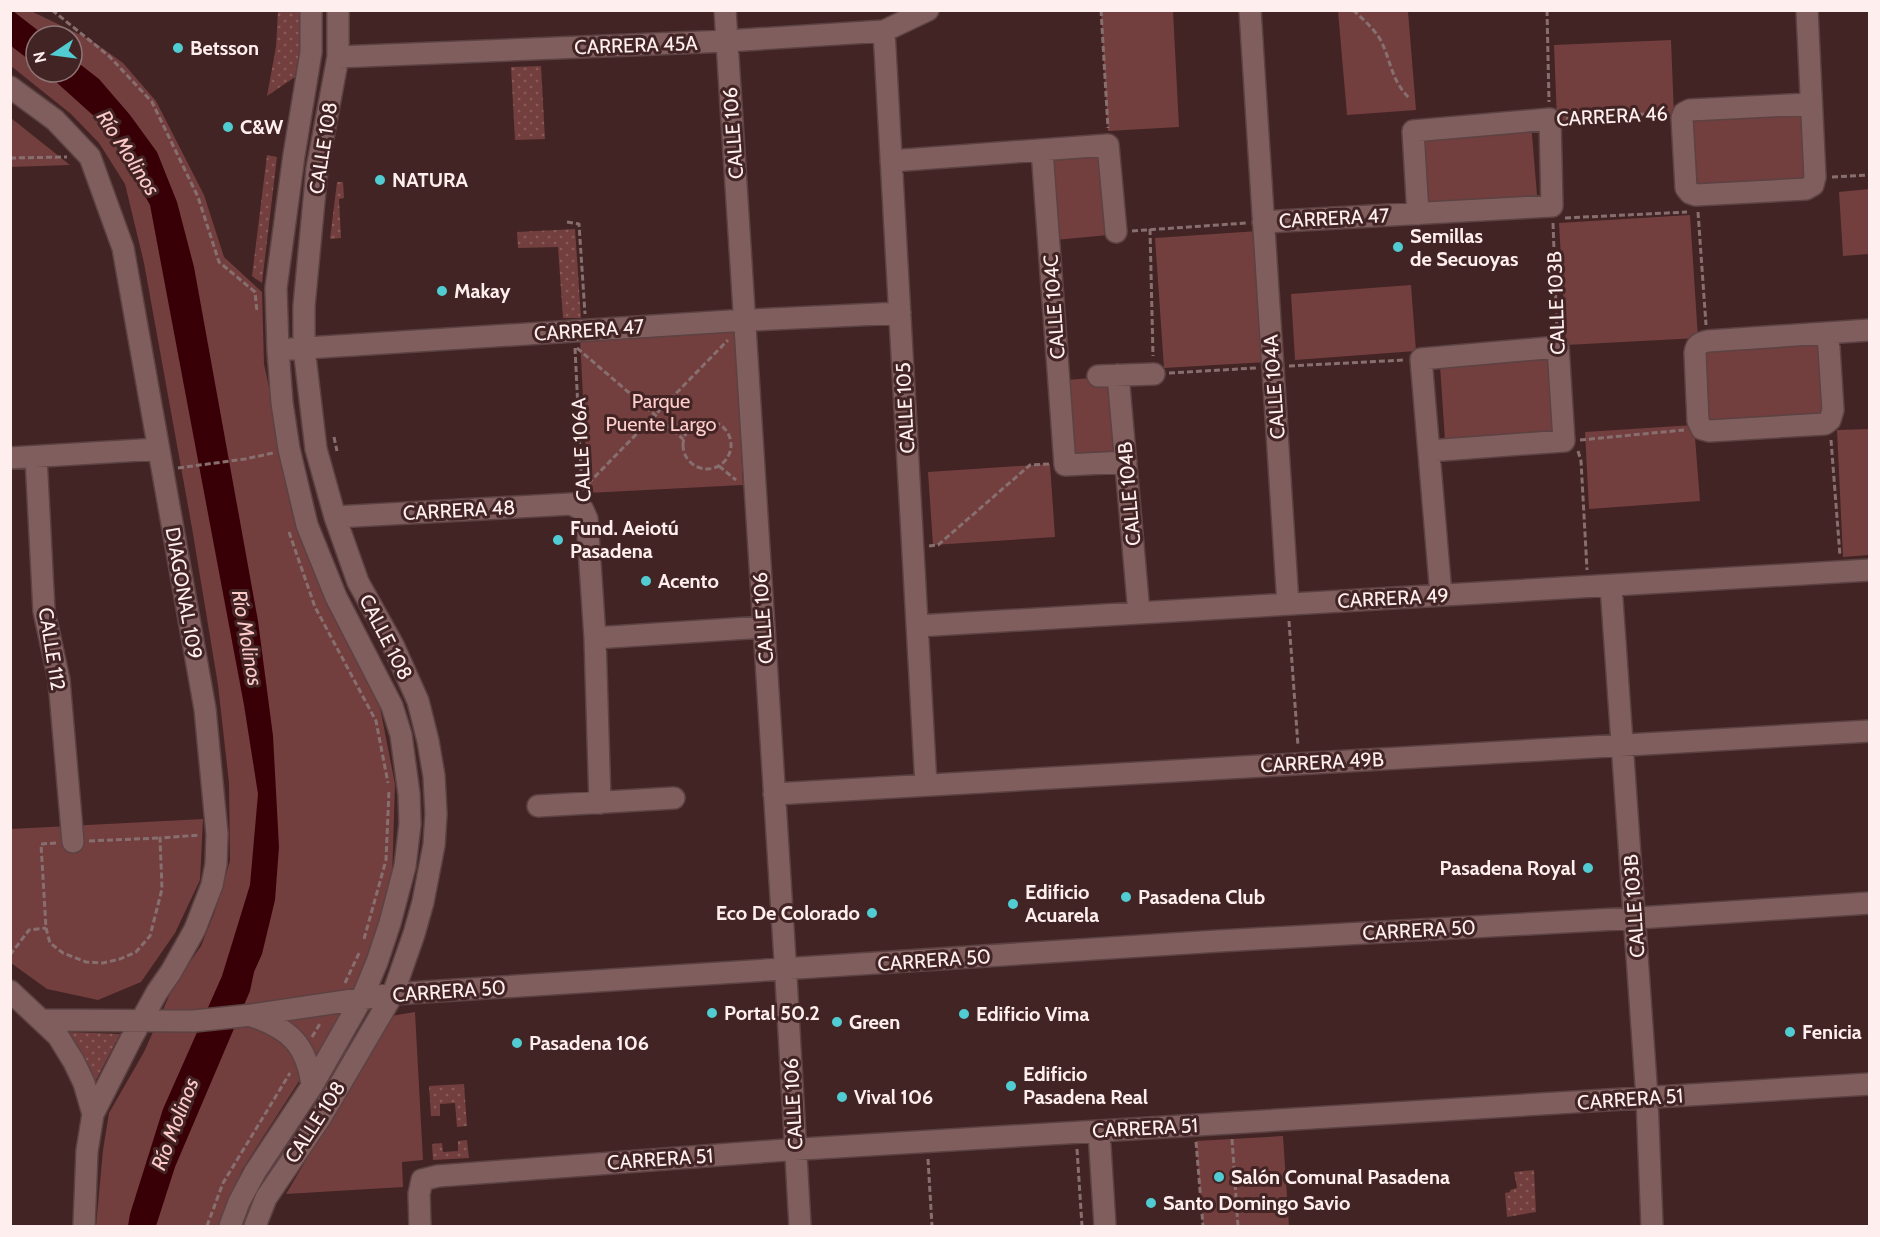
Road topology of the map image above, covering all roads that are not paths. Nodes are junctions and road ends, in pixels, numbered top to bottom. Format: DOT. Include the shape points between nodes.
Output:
graph roads {
  1 [pos="311,10"];
  2 [pos="338,10"];
  3 [pos="725,10"];
  4 [pos="1250,10"];
  5 [pos="1807,10"];
  6 [pos="921,12"];
  7 [pos="884,31"];
  8 [pos="727,41"];
  9 [pos="338,57"];
  10 [pos="10,87"];
  11 [pos="1811,104"];
  12 [pos="1042,150"];
  13 [pos="891,161"];
  14 [pos="1553,212"];
  15 [pos="1418,214"];
  16 [pos="1263,222"];
  17 [pos="1116,232"];
  18 [pos="900,313"];
  19 [pos="745,320"];
  20 [pos="1869,330"];
  21 [pos="1828,333"];
  22 [pos="304,348"];
  23 [pos="278,350"];
  24 [pos="1154,374"];
  25 [pos="158,449"];
  26 [pos="1429,451"];
  27 [pos="36,457"];
  28 [pos="10,459"];
  29 [pos="1126,462"];
  30 [pos="582,500"];
  31 [pos="335,517"];
  32 [pos="1869,570"];
  33 [pos="1611,586"];
  34 [pos="1441,595"];
  35 [pos="1288,604"];
  36 [pos="1139,613"];
  37 [pos="917,626"];
  38 [pos="764,627"];
  39 [pos="595,638"];
  40 [pos="1869,731"];
  41 [pos="1622,745"];
  42 [pos="926,785"];
  43 [pos="774,794"];
  44 [pos="674,798"];
  45 [pos="600,803"];
  46 [pos="538,806"];
  47 [pos="73,842"];
  48 [pos="1869,903"];
  49 [pos="1634,918"];
  50 [pos="785,970"];
  51 [pos="10,991"];
  52 [pos="393,994"];
  53 [pos="362,998"];
  54 [pos="247,1016"];
  55 [pos="42,1020"];
  56 [pos="141,1020"];
  57 [pos="1869,1084"];
  58 [pos="312,1086"];
  59 [pos="1647,1098"];
  60 [pos="93,1114"];
  61 [pos="1099,1131"];
  62 [pos="796,1150"];
  63 [pos="84,1227"];
  64 [pos="230,1227"];
  65 [pos="255,1227"];
  66 [pos="420,1227"];
  67 [pos="800,1227"];
  68 [pos="1105,1227"];
  69 [pos="1652,1227"];
  1 -- 23 [label="street, CALLE 108" via="311,52 276,288"];
  2 -- 9 [label="street, CALLE 108"];
  3 -- 8 [label="street, CALLE 106"];
  4 -- 16 [label="street, CALLE 104A"];
  5 -- 11 [label="street"];
  6 -- 7 [label="street, CARRERA 45A"];
  7 -- 8 [label="street, CARRERA 45A"];
  7 -- 13 [label="street, CALLE 105"];
  8 -- 9 [label="street, CARRERA 45A"];
  8 -- 19 [label="street, CALLE 106"];
  9 -- 22 [label="street, CALLE 108" via="318,170 304,306"];
  10 -- 25 [label="street, DIAGONAL 109" via="55,120 90,157 123,249"];
  11 -- 11 [label="street, CARRERA 46" via="1684,112 1686,188 1695,200 1806,189 1814,181"];
  12 -- 13 [label="street"];
  12 -- 17 [label="street" via="1108,145"];
  12 -- 29 [label="street, CALLE 104C" via="1065,465"];
  13 -- 18 [label="street, CALLE 105"];
  14 -- 15 [label="street, CARRERA 47"];
  14 -- 15 [label="street, CARRERA 46" via="1550,119 1413,131"];
  15 -- 16 [label="street, CARRERA 47"];
  16 -- 35 [label="street, CALLE 104A"];
  18 -- 19 [label="street, CARRERA 47"];
  18 -- 37 [label="street, CALLE 105"];
  19 -- 22 [label="street, CARRERA 47" via="575,339"];
  19 -- 38 [label="street, CALLE 106"];
  20 -- 21 [label="street"];
  21 -- 21 [label="street" via="1702,344 1698,421 1702,429 1825,424 1833,410"];
  22 -- 23 [label="street, CARRERA 47"];
  22 -- 31 [label="street, CALLE 108" via="316,449"];
  23 -- 53 [label="street, CALLE 108" via="289,449 307,525 336,597 392,706 406,766 410,824 405,866 390,923"];
  24 -- 29 [label="street, CALLE 104B" via="1108,376"];
  25 -- 27 [label="street"];
  25 -- 56 [label="street, DIAGONAL 109" via="205,709 217,834 212,885 195,929"];
  26 -- 26 [label="street, CALLE 103B" via="1421,359 1558,347 1564,441"];
  26 -- 34 [label="street"];
  27 -- 28 [label="street"];
  27 -- 47 [label="street, CALLE 112" via="44,611 59,680"];
  29 -- 36 [label="street, CALLE 104B"];
  30 -- 31 [label="street, CARRERA 48" via="571,504"];
  30 -- 39 [label="street, CALLE 106A" via="587,519"];
  31 -- 52 [label="street, CALLE 108" via="358,582 418,701 434,776 434,845 423,902"];
  32 -- 33 [label="street, CARRERA 49"];
  33 -- 34 [label="street, CARRERA 49"];
  33 -- 41 [label="street, CALLE 103B"];
  34 -- 35 [label="street, CARRERA 49"];
  35 -- 36 [label="street, CARRERA 49"];
  36 -- 37 [label="street, CARRERA 49"];
  37 -- 42 [label="street, CALLE 105"];
  38 -- 39 [label="street"];
  38 -- 43 [label="street, CALLE 106"];
  39 -- 45 [label="street, CALLE 106A"];
  40 -- 41 [label="street, CARRERA 49B"];
  41 -- 42 [label="street, CARRERA 49B"];
  41 -- 49 [label="street, CALLE 103B"];
  42 -- 43 [label="street, CARRERA 49B"];
  43 -- 50 [label="street, CALLE 106"];
  44 -- 45 [label="street"];
  45 -- 46 [label="street"];
  48 -- 49 [label="street, CARRERA 50"];
  49 -- 50 [label="street, CARRERA 50"];
  49 -- 59 [label="street, CALLE 103B"];
  50 -- 52 [label="street, CARRERA 50"];
  50 -- 62 [label="street, CALLE 106"];
  51 -- 55 [label="street"];
  52 -- 53 [label="street, CARRERA 50"];
  52 -- 65 [label="street, CALLE 108" via="321,1117 266,1198"];
  53 -- 54 [label="street, CARRERA 50"];
  53 -- 58 [label="street, CALLE 108"];
  54 -- 56 [label="street, CARRERA 50"];
  54 -- 58 [label="street" via="280,1027 294,1038 311,1071"];
  55 -- 56 [label="street, CARRERA 50"];
  55 -- 60 [label="street" via="58,1036 74,1062"];
  56 -- 60 [label="street, DIAGONAL 109"];
  57 -- 59 [label="street, CARRERA 51"];
  58 -- 64 [label="street, CALLE 108" via="255,1172"];
  59 -- 61 [label="street, CARRERA 51"];
  59 -- 69 [label="street, CALLE 103B"];
  60 -- 63 [label="street" via="87,1151"];
  61 -- 62 [label="street, CARRERA 51"];
  61 -- 68 [label="street"];
  62 -- 66 [label="street, CARRERA 51" via="438,1176 422,1180"];
  62 -- 67 [label="street, CALLE 106"];
}
